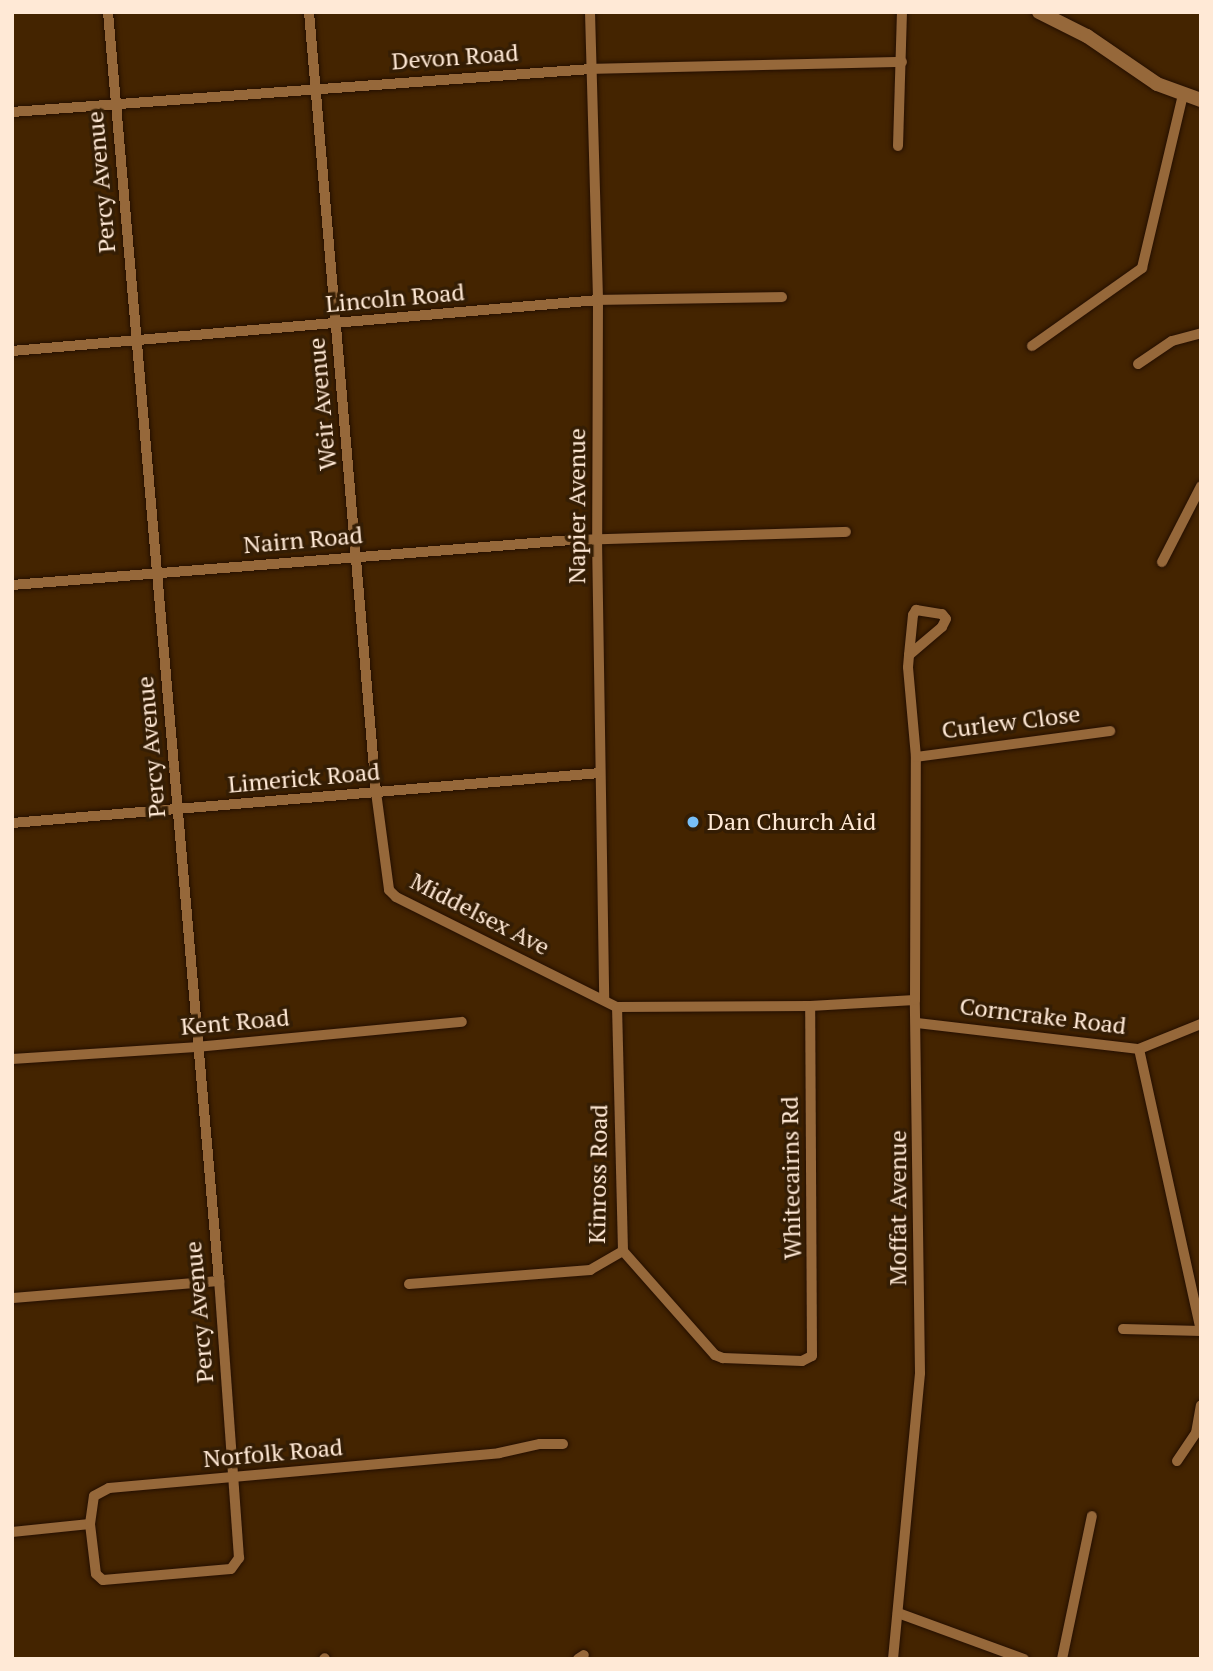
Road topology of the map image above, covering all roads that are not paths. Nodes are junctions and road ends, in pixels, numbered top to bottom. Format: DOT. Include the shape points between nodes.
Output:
graph roads {
  1 [pos="108,12"];
  2 [pos="309,12"];
  3 [pos="590,12"];
  4 [pos="902,12"];
  5 [pos="1039,12"];
  6 [pos="902,62"];
  7 [pos="591,68"];
  8 [pos="316,87"];
  9 [pos="1183,94"];
  10 [pos="1201,100"];
  11 [pos="114,103"];
  12 [pos="12,112"];
  13 [pos="898,146"];
  14 [pos="782,297"];
  15 [pos="598,300"];
  16 [pos="336,324"];
  17 [pos="1201,333"];
  18 [pos="137,341"];
  19 [pos="1032,346"];
  20 [pos="12,351"];
  21 [pos="1138,365"];
  22 [pos="1201,486"];
  23 [pos="846,533"];
  24 [pos="597,539"];
  25 [pos="357,556"];
  26 [pos="1163,562"];
  27 [pos="156,572"];
  28 [pos="12,585"];
  29 [pos="909,654"];
  30 [pos="1110,731"];
  31 [pos="916,757"];
  32 [pos="600,773"];
  33 [pos="376,792"];
  34 [pos="177,810"];
  35 [pos="12,823"];
  36 [pos="604,1000"];
  37 [pos="915,1000"];
  38 [pos="810,1006"];
  39 [pos="617,1007"];
  40 [pos="462,1022"];
  41 [pos="917,1023"];
  42 [pos="1201,1024"];
  43 [pos="196,1047"];
  44 [pos="1139,1049"];
  45 [pos="12,1059"];
  46 [pos="622,1251"];
  47 [pos="219,1281"];
  48 [pos="410,1284"];
  49 [pos="12,1298"];
  50 [pos="1123,1329"];
  51 [pos="1201,1331"];
  52 [pos="1201,1405"];
  53 [pos="563,1444"];
  54 [pos="1177,1461"];
  55 [pos="234,1478"];
  56 [pos="1092,1516"];
  57 [pos="90,1524"];
  58 [pos="12,1532"];
  59 [pos="898,1613"];
  60 [pos="893,1659"];
  61 [pos="1024,1659"];
  62 [pos="1062,1659"];
  1 -- 11 [label="street, Percy Avenue"];
  2 -- 8 [label="street, Weir Avenue"];
  3 -- 7 [label="street, Napier Avenue"];
  4 -- 6 [label="street"];
  5 -- 9 [label="main road"];
  6 -- 7 [label="street, Devon Road"];
  6 -- 13 [label="street"];
  7 -- 8 [label="street, Devon Road"];
  7 -- 15 [label="street, Napier Avenue"];
  8 -- 11 [label="street, Devon Road"];
  8 -- 16 [label="street, Weir Avenue"];
  9 -- 10 [label="main road"];
  9 -- 19 [label="street" via="1142,268"];
  11 -- 12 [label="street, Devon Road"];
  11 -- 18 [label="street, Percy Avenue"];
  14 -- 15 [label="street, Lincoln Road"];
  15 -- 16 [label="street, Lincoln Road"];
  15 -- 24 [label="street, Napier Avenue"];
  16 -- 18 [label="street, Lincoln Road"];
  16 -- 25 [label="street, Weir Avenue"];
  17 -- 21 [label="street" via="1170,342"];
  18 -- 20 [label="street, Lincoln Road"];
  18 -- 27 [label="street, Percy Avenue"];
  22 -- 26 [label="street"];
  23 -- 24 [label="street, Nairn Road"];
  24 -- 25 [label="street, Nairn Road"];
  24 -- 32 [label="street, Napier Avenue"];
  25 -- 27 [label="street, Nairn Road"];
  25 -- 33 [label="street, Weir Avenue"];
  27 -- 28 [label="street, Nairn Road"];
  27 -- 34 [label="street, Percy Avenue"];
  29 -- 29 [label="street, Moffat Avenue" via="916,610 942,614 946,620 942,627"];
  29 -- 31 [label="street, Moffat Avenue"];
  30 -- 31 [label="street, Curlew Close"];
  31 -- 37 [label="street, Moffat Avenue"];
  32 -- 33 [label="street, Limerick Road"];
  32 -- 36 [label="street, Napier Avenue"];
  33 -- 34 [label="street, Limerick Road"];
  33 -- 36 [label="street, Middelsex Ave" via="387,884 393,894"];
  34 -- 35 [label="street, Limerick Road"];
  34 -- 43 [label="street, Percy Avenue"];
  36 -- 39 [label="street"];
  37 -- 38 [label="street"];
  37 -- 41 [label="street, Moffat Avenue"];
  38 -- 39 [label="street"];
  38 -- 46 [label="street, Whitecairns Rd" via="814,1349 807,1360 715,1355"];
  39 -- 46 [label="street, Kinross Road"];
  40 -- 43 [label="street, Kent Road"];
  41 -- 44 [label="street, Corncrake Road"];
  41 -- 59 [label="street, Moffat Avenue" via="920,1373"];
  42 -- 44 [label="street, Corncrake Road"];
  43 -- 45 [label="street, Kent Road"];
  43 -- 47 [label="street, Percy Avenue"];
  44 -- 51 [label="street"];
  46 -- 48 [label="street, Kinross Road" via="590,1270"];
  47 -- 49 [label="street"];
  47 -- 55 [label="street, Percy Avenue"];
  50 -- 51 [label="street"];
  52 -- 54 [label="street" via="1196,1433"];
  53 -- 55 [label="street, Norfolk Road"];
  55 -- 57 [label="street, Norfolk Road" via="109,1488 94,1496"];
  55 -- 57 [label="street, Percy Avenue" via="239,1558 230,1569 103,1580 96,1574"];
  56 -- 62 [label="street"];
  57 -- 58 [label="street"];
  59 -- 60 [label="street, Moffat Avenue"];
  59 -- 61 [label="street"];
}
